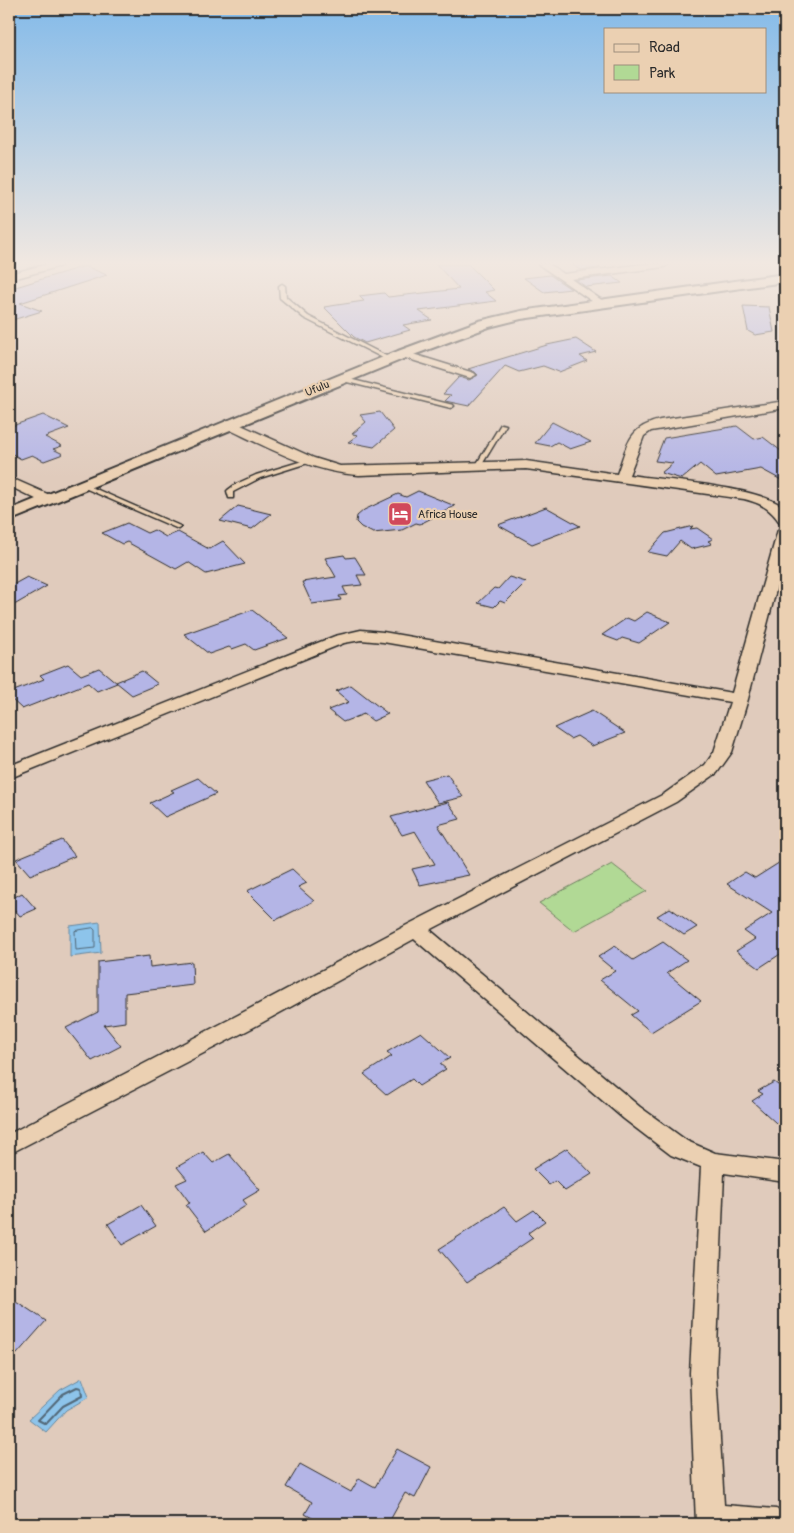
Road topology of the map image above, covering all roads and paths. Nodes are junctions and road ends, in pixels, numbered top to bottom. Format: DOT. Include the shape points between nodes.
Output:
graph roads {
  1 [pos="343,336"];
  2 [pos="455,336"];
  3 [pos="403,354"];
  4 [pos="389,359"];
  5 [pos="470,375"];
  6 [pos="341,379"];
  7 [pos="785,404"];
  8 [pos="451,406"];
  9 [pos="228,424"];
  10 [pos="503,425"];
  11 [pos="309,461"];
  12 [pos="479,465"];
  13 [pos="622,477"];
  14 [pos="9,481"];
  15 [pos="82,485"];
  16 [pos="231,497"];
  17 [pos="47,499"];
  18 [pos="9,516"];
  19 [pos="785,520"];
  20 [pos="178,527"];
  21 [pos="785,530"];
  22 [pos="740,699"];
  23 [pos="9,772"];
  24 [pos="416,928"];
  25 [pos="9,1144"];
  26 [pos="713,1162"];
  27 [pos="785,1172"];
  28 [pos="711,1521"];
  29 [pos="776,1524"];
  1 -- 4 [label="lane"];
  2 -- 3 [label="street, Ufulu"];
  3 -- 4 [label="street, Ufulu"];
  3 -- 5 [label="street"];
  4 -- 6 [label="street, Ufulu"];
  6 -- 8 [label="lane"];
  6 -- 9 [label="street, Ufulu"];
  7 -- 13 [label="street" via="647,428 640,434"];
  9 -- 11 [label="street"];
  9 -- 15 [label="street, Ufulu"];
  10 -- 12 [label="lane"];
  11 -- 12 [label="street" via="329,468 359,471"];
  11 -- 16 [label="lane" via="240,483 230,491"];
  12 -- 13 [label="street" via="526,465"];
  13 -- 19 [label="street" via="748,496 775,507"];
  14 -- 17 [label="street"];
  15 -- 17 [label="street, Ufulu"];
  15 -- 20 [label="lane"];
  17 -- 18 [label="street, Ufulu"];
  21 -- 22 [label="street"];
  22 -- 23 [label="street" via="383,637 355,636 340,639"];
  22 -- 24 [label="street" via="723,752 711,769 693,783 670,798"];
  24 -- 25 [label="street"];
  24 -- 26 [label="street" via="662,1136 679,1148"];
  26 -- 27 [label="street"];
  26 -- 28 [label="street" via="703,1373"];
  28 -- 29 [label="street"];
}
